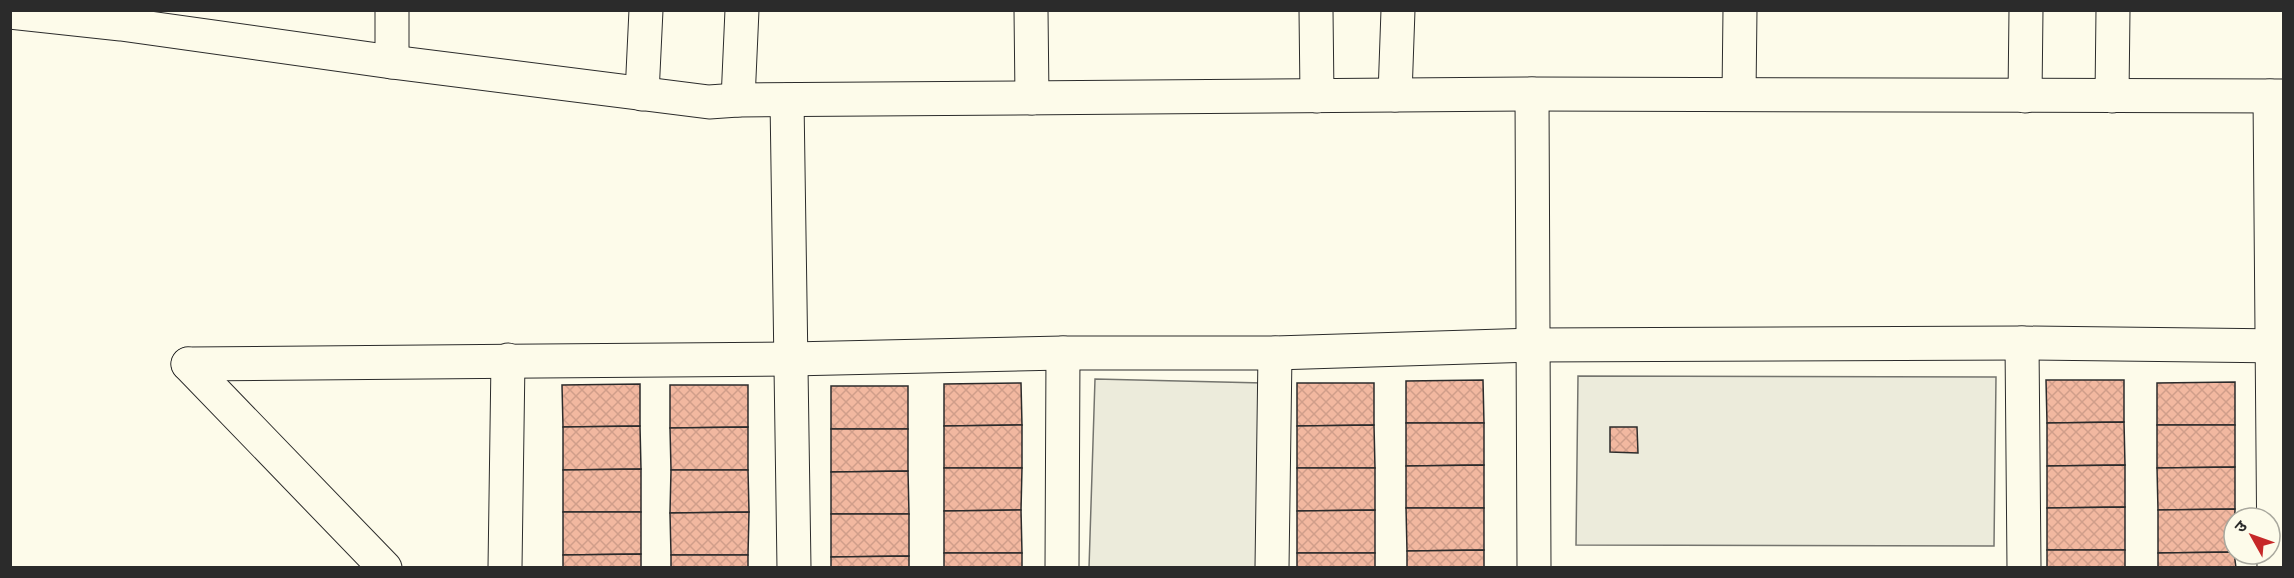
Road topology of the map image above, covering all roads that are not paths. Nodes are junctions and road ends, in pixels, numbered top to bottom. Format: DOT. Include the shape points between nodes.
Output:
graph roads {
  1 [pos="392,10"];
  2 [pos="646,10"];
  3 [pos="742,10"];
  4 [pos="1031,10"];
  5 [pos="1316,10"];
  6 [pos="1398,10"];
  7 [pos="1740,10"];
  8 [pos="2026,10"];
  9 [pos="2113,10"];
  10 [pos="10,12"];
  11 [pos="58,14"];
  12 [pos="122,17"];
  13 [pos="392,62"];
  14 [pos="642,94"];
  15 [pos="1532,94"];
  16 [pos="1739,94"];
  17 [pos="1395,95"];
  18 [pos="1317,96"];
  19 [pos="2025,96"];
  20 [pos="2112,96"];
  21 [pos="2277,96"];
  22 [pos="1032,98"];
  23 [pos="738,100"];
  24 [pos="787,100"];
  25 [pos="2022,343"];
  26 [pos="1533,345"];
  27 [pos="2278,346"];
  28 [pos="1063,353"];
  29 [pos="1275,353"];
  30 [pos="791,359"];
  31 [pos="508,360"];
  32 [pos="385,567"];
  33 [pos="505,567"];
  34 [pos="794,567"];
  35 [pos="1062,567"];
  36 [pos="1272,567"];
  37 [pos="1534,567"];
  38 [pos="2024,567"];
  39 [pos="2274,567"];
  1 -- 13 [label="street"];
  2 -- 14 [label="street"];
  3 -- 23 [label="street"];
  4 -- 22 [label="street"];
  5 -- 18 [label="street"];
  6 -- 17 [label="street"];
  7 -- 16 [label="street"];
  8 -- 19 [label="street"];
  9 -- 20 [label="street"];
  10 -- 11 [label="street"];
  11 -- 12 [label="street"];
  12 -- 13 [label="street"];
  13 -- 14 [label="street"];
  14 -- 23 [label="street" via="709,102"];
  15 -- 16 [label="street"];
  15 -- 17 [label="street"];
  15 -- 26 [label="street"];
  16 -- 19 [label="street"];
  17 -- 18 [label="street"];
  18 -- 22 [label="street"];
  19 -- 20 [label="street"];
  20 -- 21 [label="street"];
  21 -- 27 [label="street"];
  22 -- 24 [label="street"];
  23 -- 24 [label="street"];
  24 -- 30 [label="street"];
  25 -- 26 [label="street"];
  25 -- 27 [label="street"];
  25 -- 38 [label="street"];
  26 -- 29 [label="street"];
  26 -- 37 [label="street"];
  27 -- 39 [label="street"];
  28 -- 29 [label="street"];
  28 -- 30 [label="street"];
  28 -- 35 [label="street"];
  29 -- 36 [label="street"];
  30 -- 31 [label="street"];
  30 -- 34 [label="street"];
  31 -- 32 [label="street" via="188,364"];
  31 -- 33 [label="street"];
}
